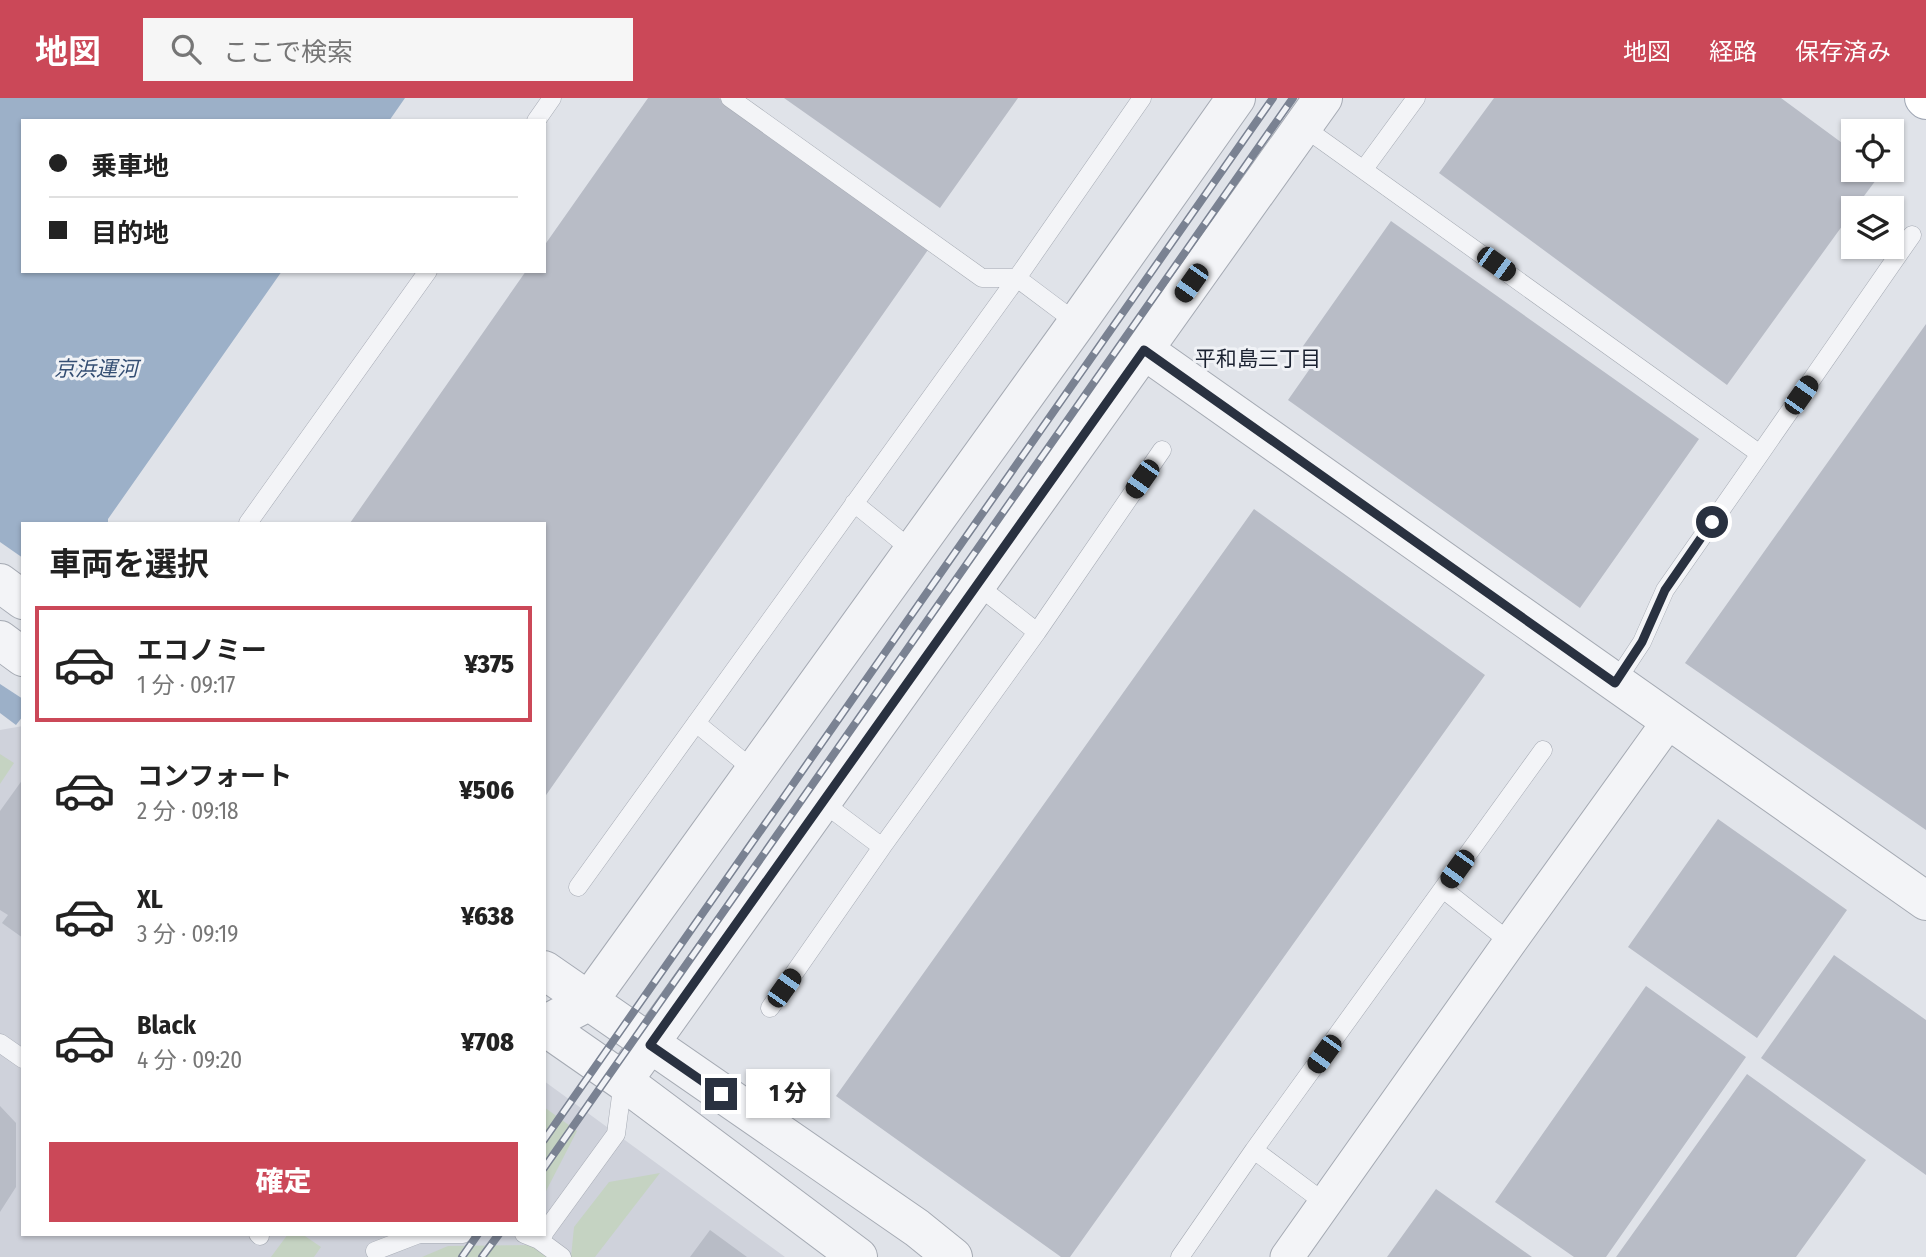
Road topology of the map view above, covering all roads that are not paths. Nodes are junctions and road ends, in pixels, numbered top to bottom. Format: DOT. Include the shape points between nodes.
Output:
graph roads {
  1 [pos="552,98"];
  2 [pos="730,98"];
  3 [pos="1142,98"];
  4 [pos="1235,98"];
  5 [pos="1416,98"];
  6 [pos="1313,112"];
  7 [pos="537,119"];
  8 [pos="1364,169"];
  9 [pos="1912,235"];
  10 [pos="427,273"];
  11 [pos="1017,278"];
  12 [pos="1077,323"];
  13 [pos="1144,350"];
  14 [pos="1162,450"];
  15 [pos="1760,454"];
  16 [pos="854,503"];
  17 [pos="249,522"];
  18 [pos="914,551"];
  19 [pos="0,583"];
  20 [pos="977,585"];
  21 [pos="21,599"];
  22 [pos="1037,632"];
  23 [pos="0,640"];
  24 [pos="21,656"];
  25 [pos="1615,683"];
  26 [pos="1669,720"];
  27 [pos="696,723"];
  28 [pos="1543,750"];
  29 [pos="755,771"];
  30 [pos="822,802"];
  31 [pos="882,847"];
  32 [pos="578,887"];
  33 [pos="1443,889"];
  34 [pos="1926,901"];
  35 [pos="1510,942"];
  36 [pos="546,971"];
  37 [pos="588,1002"];
  38 [pos="770,1008"];
  39 [pos="546,1025"];
  40 [pos="546,1027"];
  41 [pos="0,1043"];
  42 [pos="650,1045"];
  43 [pos="21,1058"];
  44 [pos="623,1081"];
  45 [pos="1254,1150"];
  46 [pos="1325,1203"];
  47 [pos="546,1225"];
  48 [pos="917,1228"];
  49 [pos="414,1236"];
  50 [pos="539,1236"];
  51 [pos="375,1251"];
  52 [pos="562,1257"];
  53 [pos="858,1257"];
  54 [pos="953,1257"];
  55 [pos="972,1257"];
  56 [pos="1180,1257"];
  57 [pos="1287,1257"];
  1 -- 7 [label="lane"];
  2 -- 11 [label="lane" via="982,278"];
  3 -- 11 [label="lane"];
  4 -- 12 [label="street"];
  5 -- 8 [label="lane"];
  6 -- 8 [label="lane"];
  6 -- 13 [label="street"];
  8 -- 15 [label="lane"];
  9 -- 15 [label="lane"];
  10 -- 17 [label="lane"];
  11 -- 12 [label="lane"];
  11 -- 16 [label="lane"];
  12 -- 18 [label="street"];
  13 -- 20 [label="street"];
  13 -- 25 [label="street"];
  14 -- 22 [label="lane"];
  15 -- 25 [label="lane" via="1665,590 1642,642"];
  16 -- 18 [label="lane"];
  16 -- 27 [label="lane"];
  18 -- 29 [label="street"];
  19 -- 21 [label="street"];
  20 -- 22 [label="lane"];
  20 -- 30 [label="street"];
  22 -- 31 [label="lane"];
  23 -- 24 [label="street"];
  25 -- 26 [label="street"];
  26 -- 34 [label="street"];
  26 -- 35 [label="street"];
  27 -- 29 [label="lane"];
  27 -- 32 [label="lane"];
  28 -- 33 [label="lane"];
  29 -- 37 [label="street"];
  30 -- 31 [label="lane"];
  30 -- 42 [label="street"];
  31 -- 38 [label="lane"];
  33 -- 35 [label="lane"];
  33 -- 45 [label="lane"];
  35 -- 46 [label="street"];
  36 -- 37 [label="street"];
  37 -- 39 [label="street"];
  37 -- 42 [label="street"];
  40 -- 44 [label="street"];
  41 -- 43 [label="lane"];
  42 -- 44 [label="street"];
  42 -- 48 [label="street"];
  44 -- 47 [label="lane" via="616,1134"];
  44 -- 53 [label="street"];
  45 -- 46 [label="lane"];
  45 -- 56 [label="lane"];
  46 -- 57 [label="street"];
  48 -- 54 [label="street"];
  48 -- 55 [label="street"];
  49 -- 51 [label="lane"];
  50 -- 52 [label="lane"];
}
